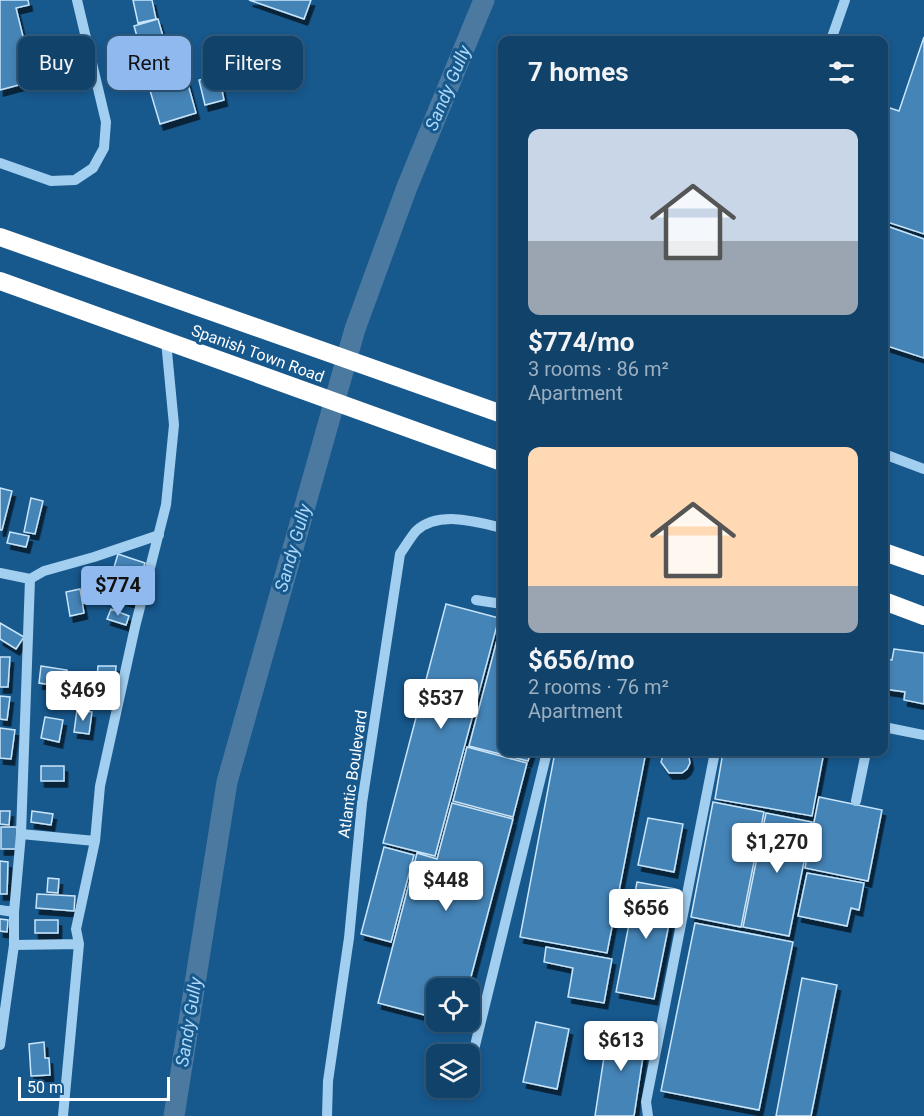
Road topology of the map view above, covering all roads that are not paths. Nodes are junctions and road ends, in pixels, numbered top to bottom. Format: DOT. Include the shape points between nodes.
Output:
graph roads {
  1 [pos="77,0"];
  2 [pos="845,0"];
  3 [pos="832,36"];
  4 [pos="0,163"];
  5 [pos="0,237"];
  6 [pos="0,281"];
  7 [pos="166,341"];
  8 [pos="498,413"];
  9 [pos="888,456"];
  10 [pos="498,461"];
  11 [pos="924,469"];
  12 [pos="498,527"];
  13 [pos="159,535"];
  14 [pos="888,553"];
  15 [pos="924,566"];
  16 [pos="0,573"];
  17 [pos="30,579"];
  18 [pos="476,600"];
  19 [pos="888,602"];
  20 [pos="498,603"];
  21 [pos="924,616"];
  22 [pos="888,728"];
  23 [pos="924,735"];
  24 [pos="546,756"];
  25 [pos="714,756"];
  26 [pos="865,756"];
  27 [pos="856,801"];
  28 [pos="21,834"];
  29 [pos="95,841"];
  30 [pos="0,910"];
  31 [pos="14,912"];
  32 [pos="79,944"];
  33 [pos="14,945"];
  34 [pos="475,1044"];
  35 [pos="0,1045"];
  36 [pos="63,1116"];
  37 [pos="327,1116"];
  38 [pos="648,1116"];
  1 -- 4 [label="street" via="106,122 105,148 93,168 75,180 51,181"];
  2 -- 3 [label="street"];
  5 -- 8 [label="highway, Spanish Town Road"];
  6 -- 7 [label="highway, Spanish Town Road"];
  7 -- 10 [label="highway, Spanish Town Road"];
  7 -- 13 [label="street" via="174,425"];
  9 -- 11 [label="street"];
  12 -- 37 [label="street, Atlantic Boulevard" via="474,521 438,520 417,530 400,554 362,803 349,938 327,1082"];
  13 -- 17 [label="street" via="44,571"];
  13 -- 29 [label="street" via="100,786"];
  14 -- 15 [label="highway"];
  16 -- 17 [label="street"];
  17 -- 28 [label="street"];
  18 -- 20 [label="street"];
  19 -- 21 [label="highway"];
  22 -- 23 [label="street"];
  24 -- 34 [label="street"];
  25 -- 38 [label="street" via="646,1102"];
  26 -- 27 [label="street"];
  28 -- 29 [label="street"];
  28 -- 31 [label="street"];
  29 -- 32 [label="street" via="76,929"];
  30 -- 31 [label="street"];
  31 -- 33 [label="street"];
  32 -- 33 [label="street"];
  32 -- 36 [label="street"];
  33 -- 35 [label="street"];
}
